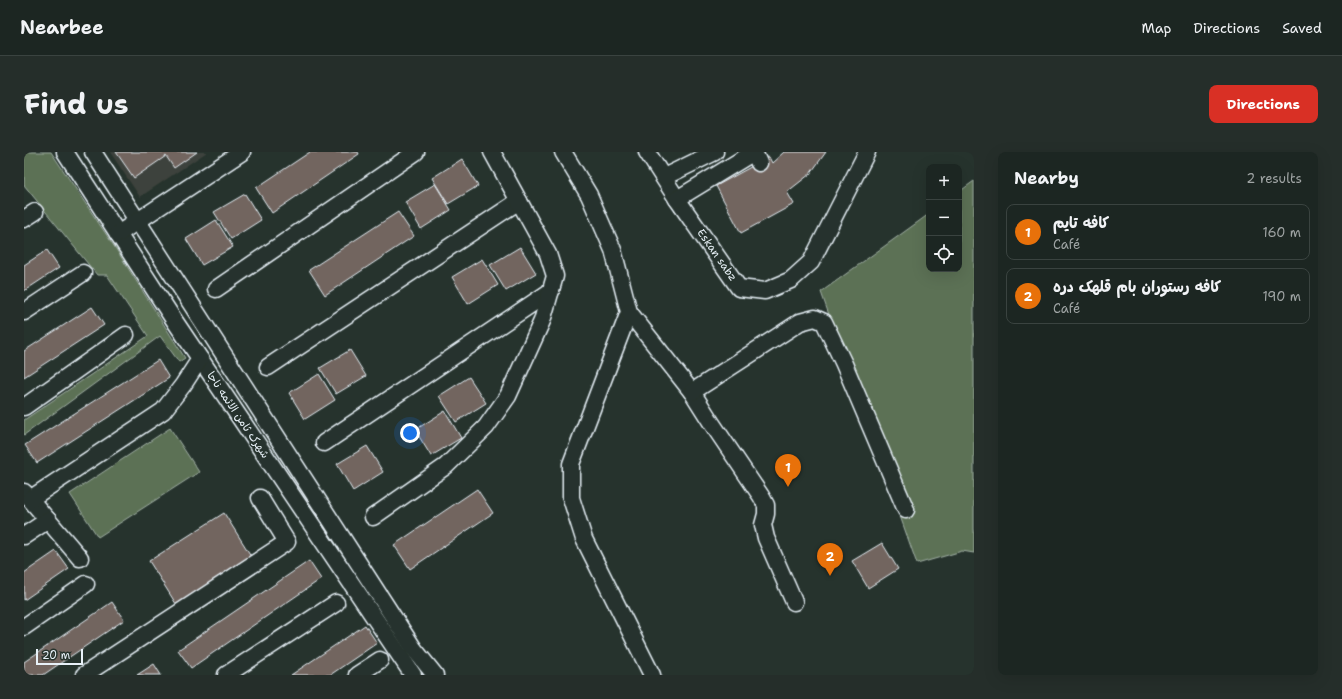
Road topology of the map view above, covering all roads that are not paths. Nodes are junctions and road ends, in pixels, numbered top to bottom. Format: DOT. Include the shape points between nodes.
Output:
graph roads {
  1 [pos="65,152"];
  2 [pos="93,152"];
  3 [pos="242,152"];
  4 [pos="416,152"];
  5 [pos="492,152"];
  6 [pos="563,152"];
  7 [pos="647,152"];
  8 [pos="715,152"];
  9 [pos="867,152"];
  10 [pos="759,162"];
  11 [pos="664,177"];
  12 [pos="677,199"];
  13 [pos="519,201"];
  14 [pos="138,220"];
  15 [pos="118,234"];
  16 [pos="83,273"];
  17 [pos="216,289"];
  18 [pos="551,292"];
  19 [pos="24,312"];
  20 [pos="629,312"];
  21 [pos="126,335"];
  22 [pos="200,359"];
  23 [pos="268,367"];
  24 [pos="692,392"];
  25 [pos="24,407"];
  26 [pos="324,443"];
  27 [pos="307,482"];
  28 [pos="290,492"];
  29 [pos="27,495"];
  30 [pos="260,498"];
  31 [pos="906,510"];
  32 [pos="373,517"];
  33 [pos="48,520"];
  34 [pos="24,536"];
  35 [pos="80,558"];
  36 [pos="86,584"];
  37 [pos="794,602"];
  38 [pos="336,603"];
  39 [pos="24,627"];
  40 [pos="420,656"];
  41 [pos="380,660"];
  42 [pos="410,670"];
  43 [pos="84,675"];
  44 [pos="226,675"];
  45 [pos="357,675"];
  46 [pos="434,675"];
  47 [pos="652,675"];
  1 -- 15 [label="street, شهرک ثامن الائمه ناجا"];
  2 -- 14 [label="street, شهرک ثامن الائمه ناجا"];
  3 -- 14 [label="street"];
  4 -- 17 [label="street"];
  5 -- 13 [label="street"];
  6 -- 20 [label="street" via="589,194 613,250"];
  7 -- 11 [label="street, Eskan sabz"];
  8 -- 11 [label="street"];
  9 -- 12 [label="street, Eskan sabz" via="811,262 791,280 765,291 739,288"];
  10 -- 12 [label="street" via="754,152"];
  11 -- 12 [label="street, Eskan sabz"];
  13 -- 18 [label="street" via="548,254 554,276"];
  13 -- 23 [label="street"];
  14 -- 15 [label="street"];
  14 -- 27 [label="street, شهرک ثامن الائمه ناجا"];
  15 -- 22 [label="street, شهرک ثامن الائمه ناجا"];
  16 -- 19 [label="street"];
  18 -- 26 [label="street"];
  18 -- 32 [label="street" via="542,321 508,396 486,427 446,466"];
  20 -- 24 [label="street"];
  20 -- 47 [label="street" via="571,464 571,498 584,539"];
  21 -- 25 [label="street"];
  22 -- 28 [label="street, شهرک ثامن الائمه ناجا"];
  22 -- 29 [label="street" via="162,411"];
  24 -- 31 [label="street" via="800,322 815,318 824,322"];
  24 -- 37 [label="street" via="766,505 763,525 766,538"];
  27 -- 28 [label="street"];
  27 -- 40 [label="street, شهرک ثامن الائمه ناجا"];
  28 -- 42 [label="street, شهرک ثامن الائمه ناجا"];
  29 -- 33 [label="street"];
  30 -- 43 [label="street" via="287,542"];
  33 -- 34 [label="street"];
  33 -- 35 [label="street"];
  36 -- 39 [label="street"];
  38 -- 44 [label="street"];
  40 -- 42 [label="street"];
  40 -- 46 [label="street, شهرک ثامن الائمه ناجا"];
  41 -- 45 [label="street"];
}
